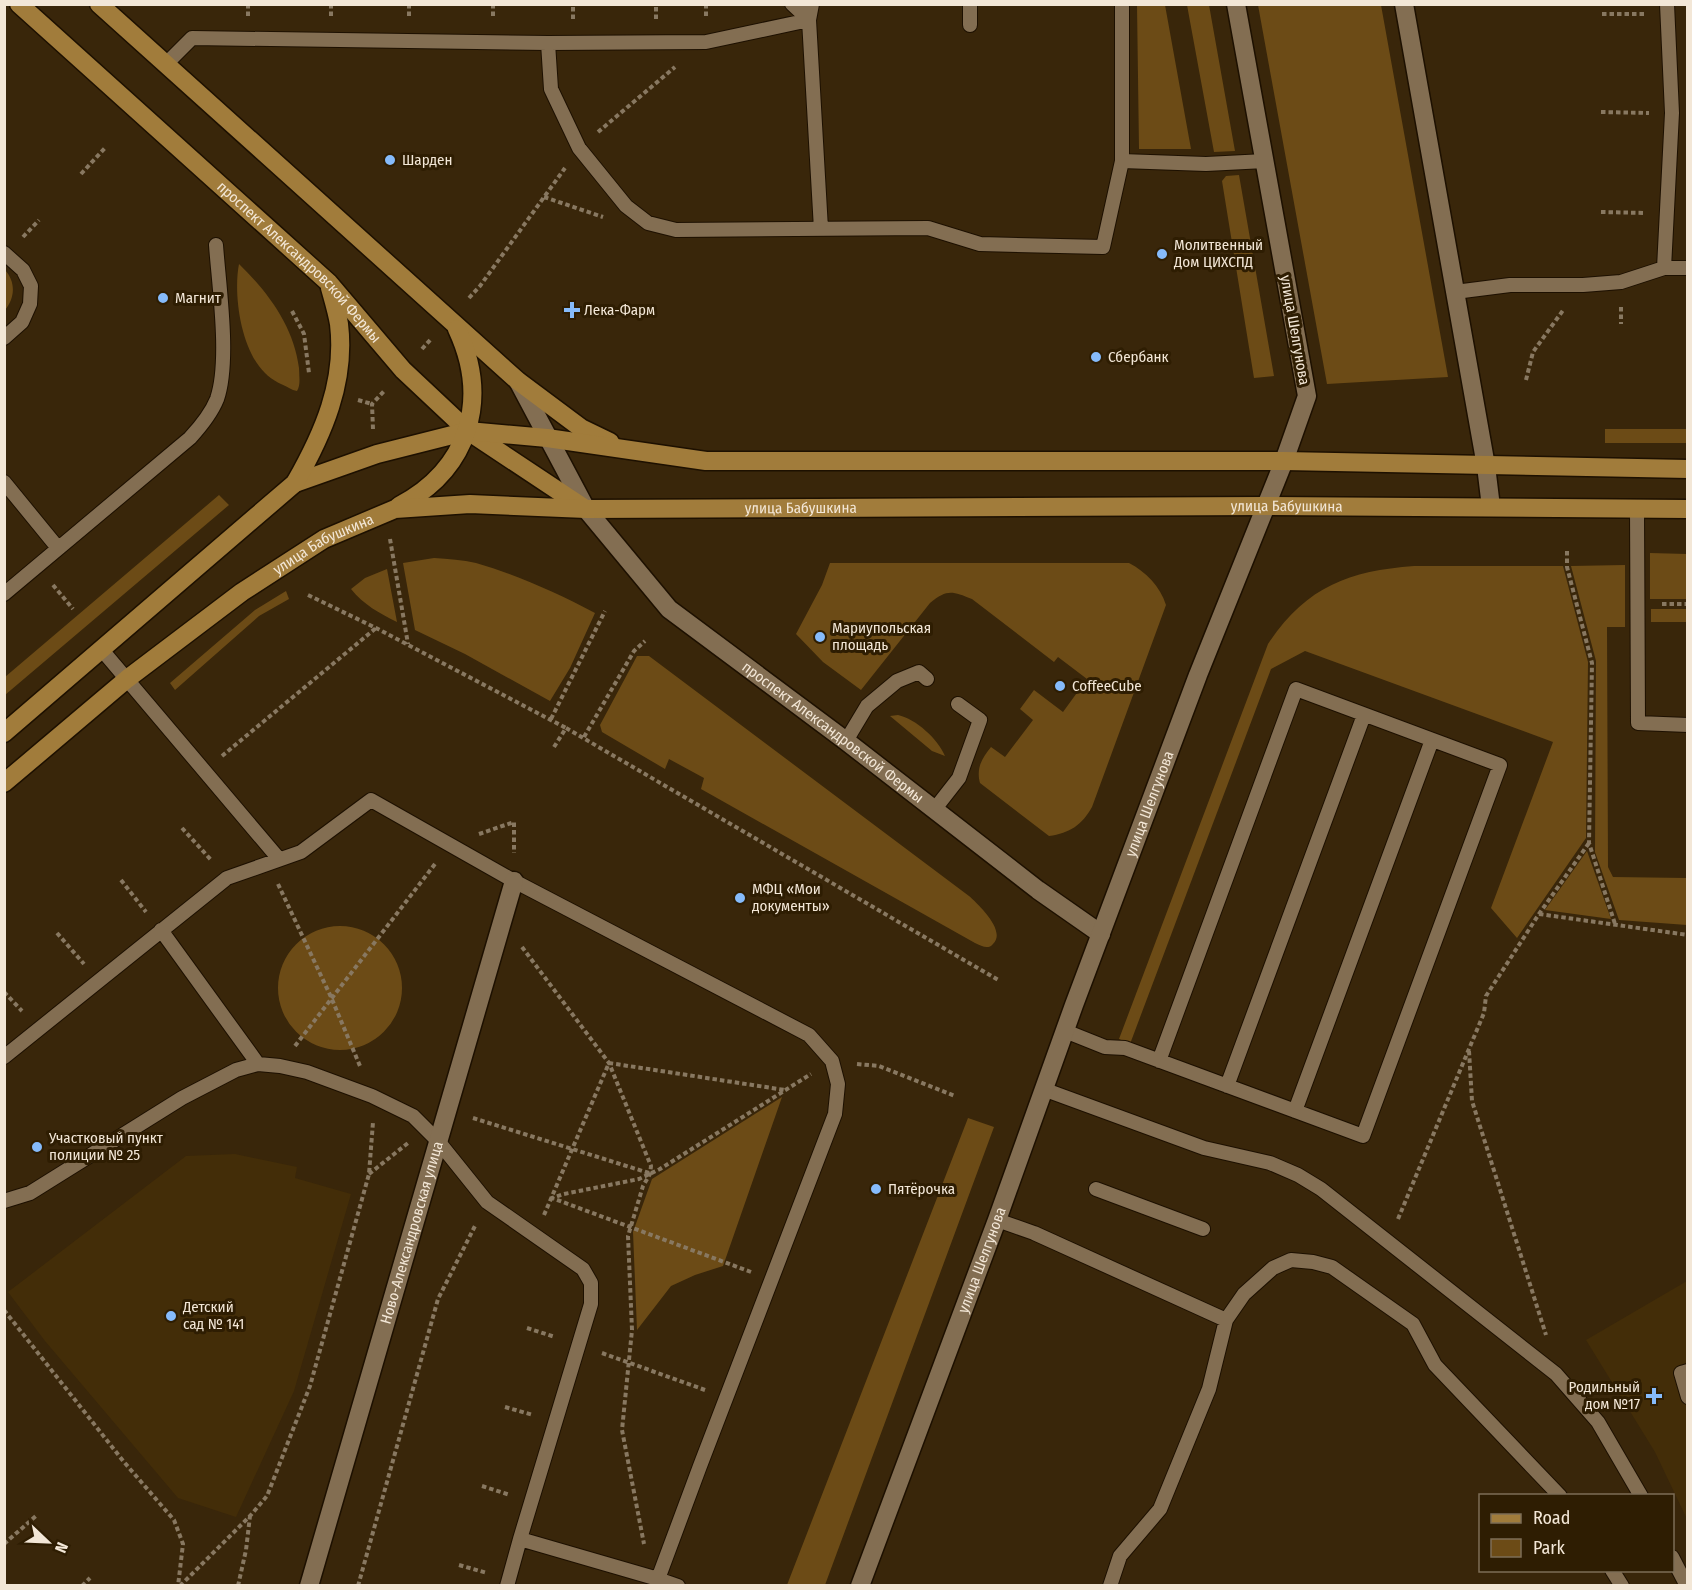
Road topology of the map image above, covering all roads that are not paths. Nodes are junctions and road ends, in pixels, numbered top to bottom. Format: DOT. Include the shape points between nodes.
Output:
graph roads {
  1 [pos="19,4"];
  2 [pos="99,4"];
  3 [pos="792,4"];
  4 [pos="812,4"];
  5 [pos="970,4"];
  6 [pos="1122,4"];
  7 [pos="1236,4"];
  8 [pos="1404,4"];
  9 [pos="1668,10"];
  10 [pos="809,20"];
  11 [pos="970,25"];
  12 [pos="548,43"];
  13 [pos="166,63"];
  14 [pos="1122,161"];
  15 [pos="1265,162"];
  16 [pos="821,229"];
  17 [pos="216,245"];
  18 [pos="4,254"];
  19 [pos="1664,268"];
  20 [pos="1688,268"];
  21 [pos="329,283"];
  22 [pos="1455,292"];
  23 [pos="456,325"];
  24 [pos="4,338"];
  25 [pos="518,381"];
  26 [pos="468,431"];
  27 [pos="548,438"];
  28 [pos="627,450"];
  29 [pos="1284,461"];
  30 [pos="1486,466"];
  31 [pos="1688,469"];
  32 [pos="4,482"];
  33 [pos="295,483"];
  34 [pos="1267,506"];
  35 [pos="1491,507"];
  36 [pos="395,509"];
  37 [pos="586,509"];
  38 [pos="1637,509"];
  39 [pos="1688,509"];
  40 [pos="58,548"];
  41 [pos="4,594"];
  42 [pos="102,650"];
  43 [pos="128,679"];
  44 [pos="927,679"];
  45 [pos="958,704"];
  46 [pos="1364,715"];
  47 [pos="1688,725"];
  48 [pos="4,733"];
  49 [pos="1432,740"];
  50 [pos="846,741"];
  51 [pos="4,783"];
  52 [pos="934,810"];
  53 [pos="279,859"];
  54 [pos="514,881"];
  55 [pos="161,930"];
  56 [pos="1101,934"];
  57 [pos="1065,1031"];
  58 [pos="4,1057"];
  59 [pos="1159,1061"];
  60 [pos="258,1064"];
  61 [pos="1227,1086"];
  62 [pos="1043,1089"];
  63 [pos="1295,1111"];
  64 [pos="438,1141"];
  65 [pos="1096,1189"];
  66 [pos="4,1201"];
  67 [pos="997,1220"];
  68 [pos="1203,1229"];
  69 [pos="1226,1320"];
  70 [pos="1688,1371"];
  71 [pos="1688,1397"];
  72 [pos="1558,1494"];
  73 [pos="1640,1494"];
  74 [pos="520,1539"];
  75 [pos="1674,1561"];
  76 [pos="1613,1572"];
  77 [pos="658,1579"];
  78 [pos="309,1586"];
  79 [pos="507,1586"];
  80 [pos="678,1586"];
  81 [pos="860,1586"];
  82 [pos="1110,1586"];
  83 [pos="1622,1586"];
  84 [pos="1687,1586"];
  1 -- 21 [label="main road, проспект Александровской Фермы"];
  2 -- 13 [label="main road, проспект Александровской Фермы"];
  3 -- 10 [label="lane"];
  4 -- 10 [label="lane"];
  5 -- 11 [label="lane"];
  6 -- 14 [label="lane"];
  7 -- 15 [label="street, улица Шелгунова"];
  8 -- 22 [label="street"];
  9 -- 19 [label="lane" via="1672,114"];
  10 -- 12 [label="lane" via="706,42"];
  10 -- 16 [label="lane"];
  12 -- 13 [label="lane" via="192,38"];
  12 -- 16 [label="lane" via="551,89 579,148 626,206 648,223 676,231"];
  13 -- 23 [label="main road, проспект Александровской Фермы"];
  14 -- 15 [label="lane"];
  14 -- 16 [label="lane" via="1103,247 980,244 928,228"];
  15 -- 29 [label="street, улица Шелгунова" via="1306,396"];
  17 -- 40 [label="lane" via="222,376 205,422"];
  18 -- 24 [label="lane" via="23,270 31,286 30,304 22,322"];
  19 -- 20 [label="lane"];
  19 -- 22 [label="lane" via="1621,282 1485,286"];
  21 -- 26 [label="main road, проспект Александровской Фермы" via="403,370"];
  21 -- 33 [label="main road" via="339,322 338,374 329,415"];
  22 -- 30 [label="street"];
  23 -- 25 [label="main road, проспект Александровской Фермы"];
  23 -- 26 [label="main road" via="472,376"];
  25 -- 27 [label="street, проспект Александровской Фермы"];
  25 -- 28 [label="main road, проспект Александровской Фермы" via="581,428"];
  26 -- 27 [label="main road"];
  26 -- 33 [label="main road" via="376,454"];
  26 -- 36 [label="main road" via="437,479"];
  26 -- 37 [label="main road, проспект Александровской Фермы"];
  27 -- 28 [label="main road"];
  27 -- 37 [label="street, проспект Александровской Фермы"];
  28 -- 29 [label="main road" via="706,461"];
  29 -- 30 [label="main road"];
  29 -- 34 [label="street, улица Шелгунова"];
  30 -- 31 [label="main road"];
  30 -- 35 [label="street"];
  32 -- 40 [label="lane"];
  33 -- 42 [label="main road"];
  34 -- 35 [label="main road, улица Бабушкина"];
  34 -- 37 [label="main road, улица Бабушкина"];
  34 -- 56 [label="street, улица Шелгунова" via="1232,587"];
  35 -- 38 [label="main road, улица Бабушкина"];
  36 -- 37 [label="main road, улица Бабушкина" via="470,504"];
  36 -- 43 [label="main road, улица Бабушкина" via="324,539 278,567"];
  37 -- 50 [label="street, проспект Александровской Фермы" via="669,609"];
  38 -- 39 [label="main road, улица Бабушкина"];
  38 -- 47 [label="lane" via="1638,723"];
  40 -- 41 [label="lane"];
  42 -- 43 [label="lane"];
  42 -- 48 [label="main road"];
  43 -- 51 [label="main road, улица Бабушкина"];
  43 -- 53 [label="lane"];
  44 -- 50 [label="lane" via="919,672 897,681 867,706"];
  45 -- 52 [label="lane" via="980,720 958,778"];
  46 -- 49 [label="lane"];
  46 -- 59 [label="lane" via="1296,689"];
  46 -- 61 [label="lane"];
  49 -- 63 [label="lane"];
  49 -- 63 [label="lane" via="1500,765 1363,1136"];
  50 -- 52 [label="street, проспект Александровской Фермы"];
  52 -- 56 [label="street, проспект Александровской Фермы"];
  53 -- 54 [label="lane" via="301,852 371,800"];
  53 -- 55 [label="lane" via="227,878"];
  54 -- 64 [label="street, Ново-Александровская улица"];
  54 -- 77 [label="lane" via="809,1035 832,1061 838,1084 835,1114"];
  55 -- 58 [label="lane"];
  55 -- 60 [label="lane"];
  56 -- 57 [label="street, улица Шелгунова"];
  57 -- 59 [label="lane" via="1105,1047 1125,1048"];
  57 -- 62 [label="street, улица Шелгунова"];
  59 -- 61 [label="lane"];
  60 -- 64 [label="lane" via="307,1072 372,1096 413,1116"];
  60 -- 66 [label="lane" via="236,1070 182,1098 30,1193"];
  61 -- 63 [label="lane"];
  62 -- 67 [label="street, улица Шелгунова"];
  62 -- 73 [label="lane" via="1204,1148 1270,1163 1322,1189 1556,1374 1598,1422"];
  64 -- 74 [label="lane" via="488,1202 583,1269 591,1283 591,1304"];
  64 -- 78 [label="street, Ново-Александровская улица"];
  65 -- 68 [label="lane"];
  67 -- 69 [label="lane"];
  67 -- 81 [label="street, улица Шелгунова"];
  69 -- 72 [label="lane" via="1244,1294 1273,1268 1291,1260 1332,1267 1413,1324 1435,1365"];
  69 -- 82 [label="lane" via="1209,1389 1160,1509 1120,1556"];
  70 -- 71 [label="lane" via="1681,1373"];
  74 -- 77 [label="lane"];
  74 -- 79 [label="lane"];
  75 -- 84 [label="lane"];
  76 -- 83 [label="lane"];
  77 -- 80 [label="lane"];
}
